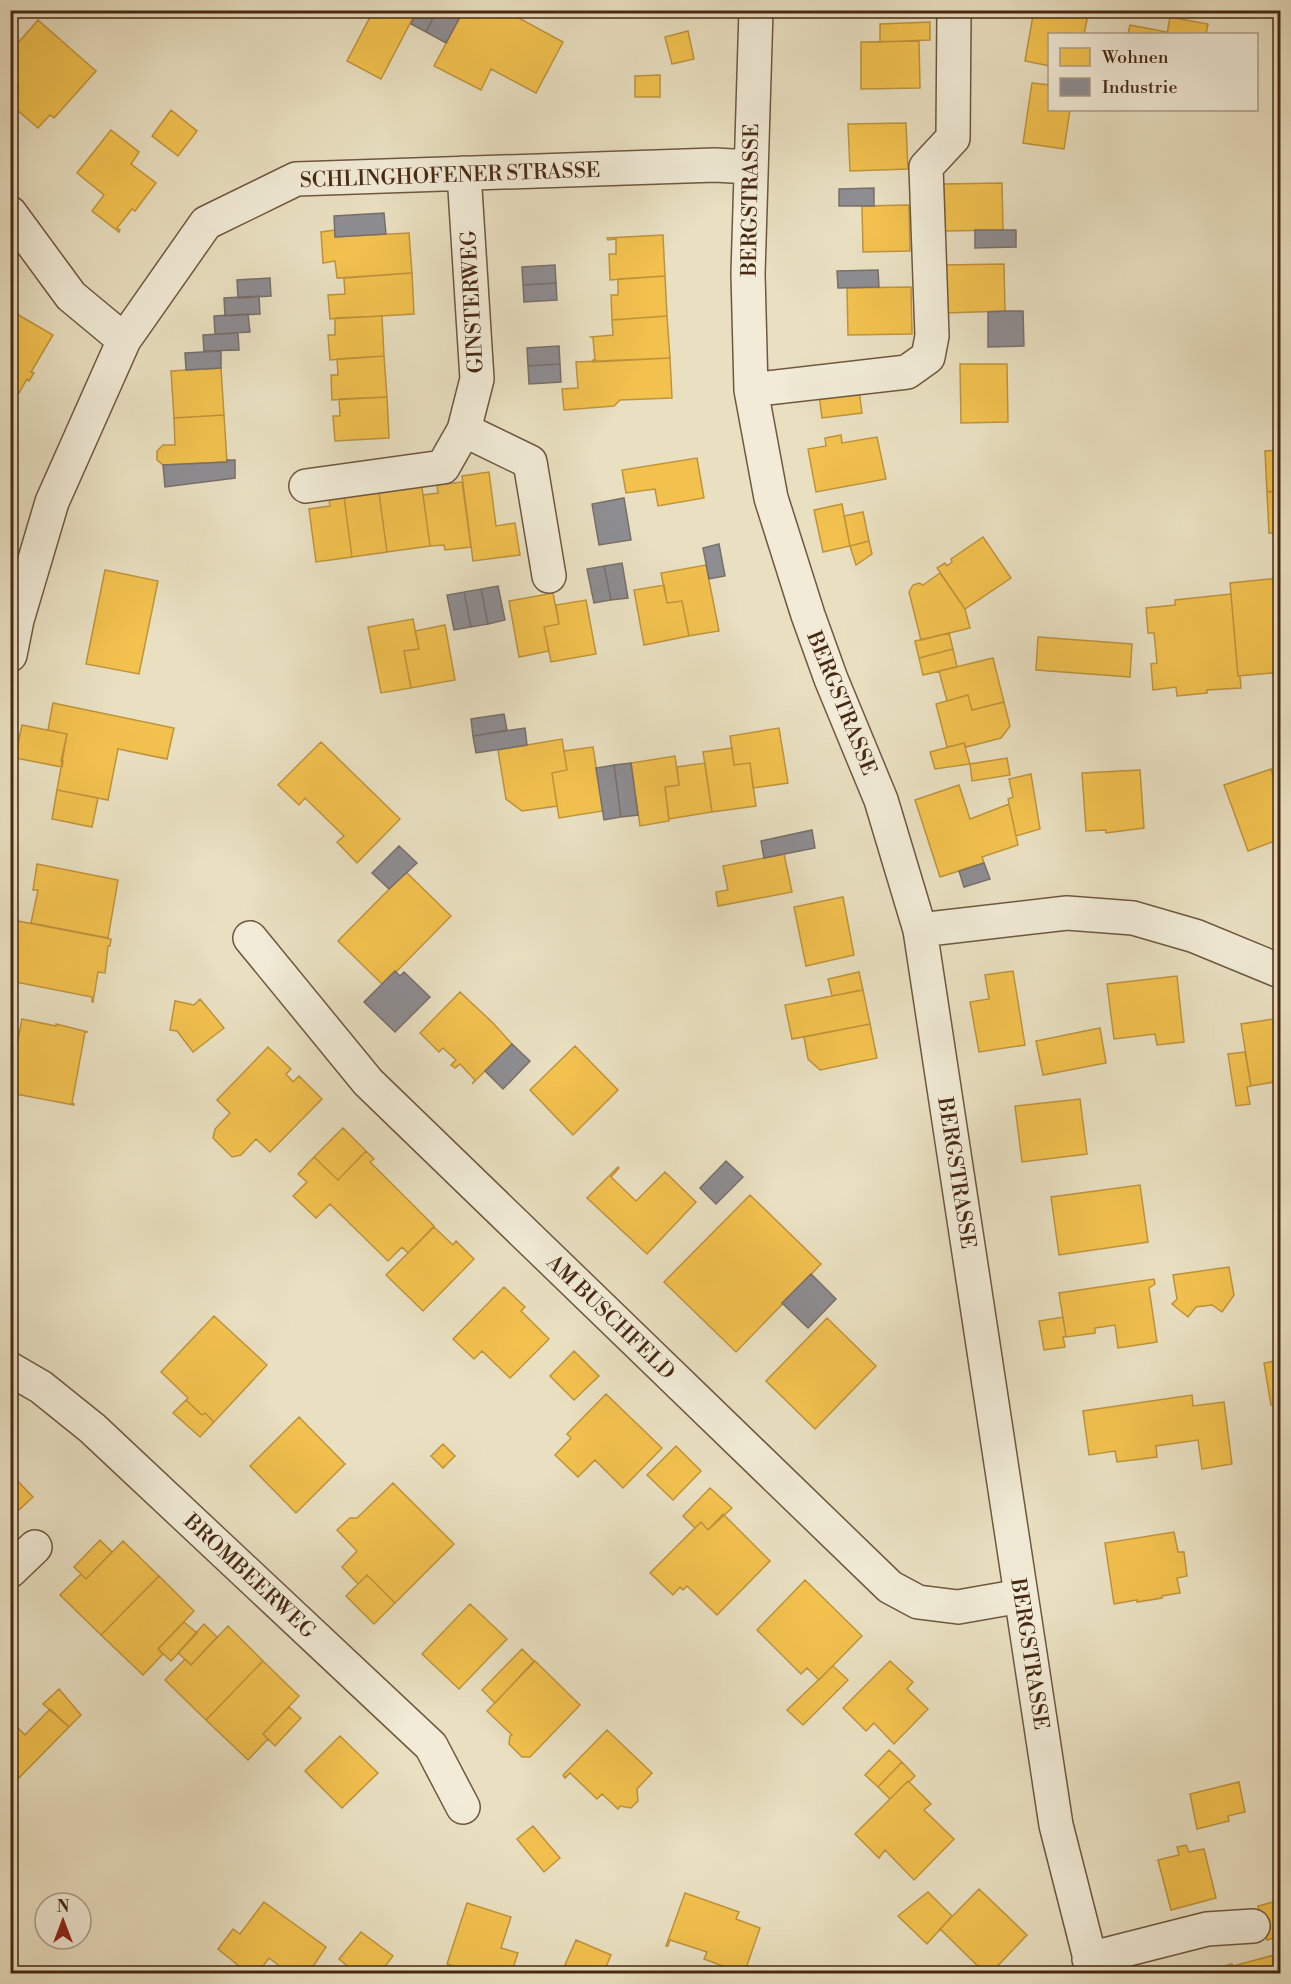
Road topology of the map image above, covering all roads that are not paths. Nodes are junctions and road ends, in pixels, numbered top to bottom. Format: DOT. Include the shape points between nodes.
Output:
graph roads {
  1 [pos="756,10"];
  2 [pos="954,10"];
  3 [pos="750,167"];
  4 [pos="464,173"];
  5 [pos="10,213"];
  6 [pos="124,340"];
  7 [pos="751,390"];
  8 [pos="464,430"];
  9 [pos="306,486"];
  10 [pos="549,576"];
  11 [pos="10,655"];
  12 [pos="920,930"];
  13 [pos="250,938"];
  14 [pos="1281,971"];
  15 [pos="10,1369"];
  16 [pos="35,1547"];
  17 [pos="10,1571"];
  18 [pos="1021,1596"];
  19 [pos="463,1807"];
  20 [pos="1253,1926"];
  21 [pos="1091,1966"];
  1 -- 3 [label="street, BERGSTRASSE"];
  2 -- 7 [label="street" via="953,138 926,167 932,336 928,357 907,372"];
  3 -- 4 [label="street, SCHLINGHOFENER STRASSE"];
  3 -- 7 [label="street, BERGSTRASSE"];
  4 -- 6 [label="street, SCHLINGHOFENER STRASSE" via="296,179 206,222"];
  4 -- 8 [label="street, GINSTERWEG" via="477,379"];
  5 -- 6 [label="street" via="71,296"];
  6 -- 11 [label="street, SCHLINGHOFENER STRASSE" via="52,502"];
  7 -- 12 [label="street, BERGSTRASSE" via="771,498 807,615 881,800"];
  8 -- 9 [label="street, GINSTERWEG" via="443,467"];
  8 -- 10 [label="street" via="530,462"];
  12 -- 14 [label="street" via="1067,913 1133,918 1195,936"];
  12 -- 18 [label="street, BERGSTRASSE"];
  13 -- 18 [label="street, AM BUSCHFELD" via="369,1082 890,1587 918,1602 958,1607"];
  15 -- 19 [label="street, BROMBEERWEG" via="92,1428 430,1746"];
  16 -- 17 [label="street"];
  18 -- 21 [label="street, BERGSTRASSE" via="1056,1825"];
  20 -- 21 [label="street" via="1207,1929"];
}
